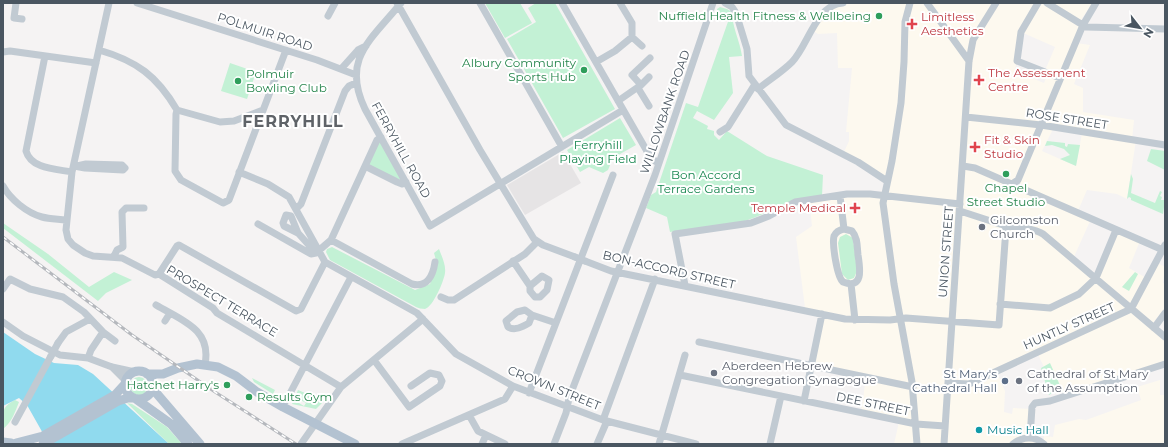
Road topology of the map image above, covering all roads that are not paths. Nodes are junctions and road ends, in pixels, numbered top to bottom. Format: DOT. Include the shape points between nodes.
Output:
graph roads {
  1 [pos="16,3"];
  2 [pos="109,3"];
  3 [pos="138,3"];
  4 [pos="335,3"];
  5 [pos="480,3"];
  6 [pos="562,3"];
  7 [pos="620,3"];
  8 [pos="713,3"];
  9 [pos="725,3"];
  10 [pos="843,3"];
  11 [pos="927,3"];
  12 [pos="996,3"];
  13 [pos="1038,3"];
  14 [pos="1047,3"];
  15 [pos="1096,3"];
  16 [pos="399,4"];
  17 [pos="909,4"];
  18 [pos="829,5"];
  19 [pos="161,6"];
  20 [pos="328,16"];
  21 [pos="22,19"];
  22 [pos="1083,25"];
  23 [pos="1165,29"];
  24 [pos="632,37"];
  25 [pos="973,40"];
  26 [pos="366,46"];
  27 [pos="642,46"];
  28 [pos="959,48"];
  29 [pos="99,50"];
  30 [pos="286,50"];
  31 [pos="3,52"];
  32 [pos="45,56"];
  33 [pos="650,58"];
  34 [pos="970,61"];
  35 [pos="596,62"];
  36 [pos="96,63"];
  37 [pos="341,68"];
  38 [pos="649,77"];
  39 [pos="1060,78"];
  40 [pos="356,79"];
  41 [pos="640,86"];
  42 [pos="756,87"];
  43 [pos="618,101"];
  44 [pos="649,106"];
  45 [pos="177,110"];
  46 [pos="263,110"];
  47 [pos="623,110"];
  48 [pos="966,117"];
  49 [pos="1041,125"];
  50 [pos="720,132"];
  51 [pos="381,137"];
  52 [pos="1165,143"];
  53 [pos="562,147"];
  54 [pos="659,163"];
  55 [pos="365,166"];
  56 [pos="963,166"];
  57 [pos="74,168"];
  58 [pos="239,172"];
  59 [pos="613,175"];
  60 [pos="887,181"];
  61 [pos="406,182"];
  62 [pos="500,183"];
  63 [pos="1016,184"];
  64 [pos="3,186"];
  65 [pos="840,196"];
  66 [pos="884,196"];
  67 [pos="960,207"];
  68 [pos="144,208"];
  69 [pos="296,209"];
  70 [pos="66,220"];
  71 [pos="258,224"];
  72 [pos="1006,228"];
  73 [pos="844,229"];
  74 [pos="1116,230"];
  75 [pos="298,233"];
  76 [pos="331,240"];
  77 [pos="537,242"];
  78 [pos="1164,248"];
  79 [pos="318,252"];
  80 [pos="114,256"];
  81 [pos="325,262"];
  82 [pos="435,262"];
  83 [pos="513,262"];
  84 [pos="617,271"];
  85 [pos="159,274"];
  86 [pos="351,277"];
  87 [pos="1096,278"];
  88 [pos="655,279"];
  89 [pos="851,284"];
  90 [pos="685,285"];
  91 [pos="530,286"];
  92 [pos="3,289"];
  93 [pos="441,297"];
  94 [pos="1000,304"];
  95 [pos="156,305"];
  96 [pos="1131,310"];
  97 [pos="1165,313"];
  98 [pos="170,314"];
  99 [pos="822,314"];
  100 [pos="532,315"];
  101 [pos="90,319"];
  102 [pos="424,319"];
  103 [pos="900,319"];
  104 [pos="856,320"];
  105 [pos="166,321"];
  106 [pos="3,322"];
  107 [pos="952,322"];
  108 [pos="556,323"];
  109 [pos="1154,328"];
  110 [pos="103,332"];
  111 [pos="1165,337"];
  112 [pos="115,341"];
  113 [pos="698,342"];
  114 [pos="685,355"];
  115 [pos="88,358"];
  116 [pos="374,360"];
  117 [pos="205,364"];
  118 [pos="305,364"];
  119 [pos="1165,364"];
  120 [pos="812,365"];
  121 [pos="112,366"];
  122 [pos="135,372"];
  123 [pos="147,374"];
  124 [pos="163,374"];
  125 [pos="680,375"];
  126 [pos="125,382"];
  127 [pos="948,383"];
  128 [pos="152,386"];
  129 [pos="411,386"];
  130 [pos="513,386"];
  131 [pos="341,387"];
  132 [pos="913,387"];
  133 [pos="529,393"];
  134 [pos="120,395"];
  135 [pos="781,396"];
  136 [pos="135,399"];
  137 [pos="286,401"];
  138 [pos="804,401"];
  139 [pos="567,407"];
  140 [pos="469,415"];
  141 [pos="16,420"];
  142 [pos="605,420"];
  143 [pos="314,423"];
  144 [pos="916,424"];
  145 [pos="945,426"];
  146 [pos="486,435"];
  147 [pos="662,436"];
  148 [pos="1030,438"];
  149 [pos="45,441"];
  150 [pos="3,442"];
  151 [pos="15,444"];
  152 [pos="188,444"];
  153 [pos="200,444"];
  154 [pos="300,444"];
  155 [pos="355,444"];
  156 [pos="402,444"];
  157 [pos="482,444"];
  158 [pos="506,444"];
  159 [pos="554,444"];
  160 [pos="597,444"];
  161 [pos="659,444"];
  162 [pos="696,444"];
  163 [pos="770,444"];
  164 [pos="917,444"];
  165 [pos="944,444"];
  166 [pos="1013,444"];
  167 [pos="1044,444"];
  1 -- 21 [label="street" via="14,18"];
  2 -- 29 [label="street, PROSPECT TERRACE"];
  3 -- 19 [label="street, POLMUIR ROAD"];
  4 -- 20 [label="street"];
  5 -- 53 [label="street"];
  6 -- 35 [label="street"];
  7 -- 24 [label="street" via="632,23"];
  8 -- 54 [label="street, WILLOWBANK ROAD"];
  9 -- 42 [label="street" via="736,13 747,49 749,76"];
  10 -- 18 [label="street"];
  11 -- 28 [label="street"];
  12 -- 25 [label="street"];
  13 -- 39 [label="street" via="1021,32 1017,61"];
  14 -- 22 [label="street"];
  15 -- 22 [label="street"];
  16 -- 26 [label="street"];
  16 -- 62 [label="street"];
  17 -- 60 [label="street" via="905,22 902,92"];
  18 -- 42 [label="street" via="794,61"];
  19 -- 30 [label="street, POLMUIR ROAD"];
  22 -- 23 [label="street"];
  22 -- 39 [label="street"];
  24 -- 27 [label="street"];
  24 -- 35 [label="street"];
  25 -- 28 [label="street"];
  25 -- 34 [label="street, UNION STREET"];
  26 -- 37 [label="street" via="358,50"];
  26 -- 40 [label="street" via="358,64"];
  28 -- 34 [label="street"];
  29 -- 36 [label="street, PROSPECT TERRACE"];
  29 -- 45 [label="street" via="125,58 152,76"];
  30 -- 37 [label="street, POLMUIR ROAD"];
  30 -- 46 [label="street"];
  31 -- 32 [label="street" via="10,50"];
  32 -- 36 [label="street"];
  32 -- 57 [label="street" via="26,151 30,160 36,164"];
  33 -- 41 [label="street" via="632,75"];
  34 -- 48 [label="street, UNION STREET"];
  35 -- 43 [label="street"];
  36 -- 57 [label="street, PROSPECT TERRACE"];
  37 -- 40 [label="street, POLMUIR ROAD"];
  38 -- 41 [label="street"];
  39 -- 49 [label="street"];
  40 -- 51 [label="street, FERRYHILL ROAD" via="360,98"];
  40 -- 69 [label="street" via="345,91 301,204"];
  41 -- 43 [label="street"];
  41 -- 44 [label="street"];
  42 -- 50 [label="street" via="728,127"];
  42 -- 60 [label="street" via="790,129 850,158"];
  43 -- 47 [label="street"];
  45 -- 46 [label="street" via="220,122 234,121"];
  45 -- 58 [label="street" via="175,171 181,180 223,203 229,200"];
  46 -- 58 [label="street"];
  47 -- 53 [label="street"];
  47 -- 54 [label="street" via="648,153"];
  48 -- 49 [label="street, ROSE STREET"];
  48 -- 56 [label="street, UNION STREET"];
  49 -- 52 [label="street, ROSE STREET"];
  49 -- 63 [label="street"];
  51 -- 55 [label="street" via="377,140"];
  51 -- 61 [label="street, FERRYHILL ROAD"];
  53 -- 62 [label="street"];
  54 -- 84 [label="street, WILLOWBANK ROAD"];
  55 -- 61 [label="street" via="402,184"];
  55 -- 76 [label="street"];
  56 -- 63 [label="street"];
  56 -- 67 [label="street, UNION STREET"];
  57 -- 57 [label="street" via="86,164 122,165 125,168"];
  57 -- 70 [label="street, PROSPECT TERRACE"];
  58 -- 69 [label="street" via="286,194"];
  59 -- 108 [label="street"];
  60 -- 66 [label="street"];
  61 -- 62 [label="street, FERRYHILL ROAD" via="430,226"];
  62 -- 77 [label="street"];
  63 -- 74 [label="street"];
  64 -- 70 [label="street" via="11,197 35,214"];
  65 -- 66 [label="street"];
  65 -- 73 [label="street"];
  65 -- 90 [label="street" via="794,202 769,216 746,224 675,234"];
  66 -- 67 [label="street"];
  66 -- 103 [label="street" via="885,223"];
  67 -- 72 [label="street"];
  67 -- 107 [label="street, UNION STREET"];
  68 -- 80 [label="street" via="126,208 122,212 123,247 117,250"];
  69 -- 79 [label="street"];
  70 -- 80 [label="street, PROSPECT TERRACE" via="68,239 76,248 89,255"];
  71 -- 79 [label="street" via="311,254"];
  72 -- 87 [label="street" via="1011,226 1042,233"];
  72 -- 94 [label="street"];
  73 -- 89 [label="street" via="852,231 856,238 860,274"];
  73 -- 89 [label="street" via="838,231 834,237 838,272 843,282"];
  74 -- 78 [label="street"];
  74 -- 87 [label="street"];
  75 -- 79 [label="street"];
  76 -- 79 [label="street"];
  76 -- 82 [label="street" via="418,286 429,280"];
  77 -- 83 [label="street"];
  77 -- 84 [label="street, BON-ACCORD STREET, bridge"];
  78 -- 96 [label="street, HUNTLY STREET"];
  79 -- 81 [label="street"];
  80 -- 85 [label="street, PROSPECT TERRACE" via="155,275"];
  81 -- 85 [label="street" via="300,309 296,311 179,244"];
  81 -- 86 [label="street, CROWN STREET"];
  83 -- 91 [label="street"];
  83 -- 93 [label="street" via="454,300"];
  84 -- 88 [label="street, BON-ACCORD STREET"];
  84 -- 139 [label="street, WILLOWBANK ROAD"];
  85 -- 118 [label="street, PROSPECT TERRACE" via="217,313"];
  86 -- 102 [label="street, CROWN STREET"];
  86 -- 118 [label="street"];
  87 -- 94 [label="street" via="1079,294 1050,308"];
  87 -- 96 [label="street"];
  88 -- 90 [label="street, BON-ACCORD STREET"];
  88 -- 142 [label="street"];
  89 -- 104 [label="street"];
  90 -- 99 [label="street, BON-ACCORD STREET"];
  92 -- 101 [label="street" via="10,279 30,289 63,297"];
  94 -- 107 [label="street, BON-ACCORD STREET" via="998,325"];
  95 -- 98 [label="street"];
  96 -- 109 [label="street"];
  96 -- 127 [label="street, HUNTLY STREET" via="969,384"];
  97 -- 109 [label="street"];
  98 -- 105 [label="street"];
  98 -- 117 [label="street" via="200,333 206,347"];
  99 -- 104 [label="street, BON-ACCORD STREET"];
  99 -- 120 [label="street"];
  100 -- 108 [label="street"];
  101 -- 110 [label="street"];
  101 -- 141 [label="street, bridge" via="66,332"];
  102 -- 116 [label="street"];
  102 -- 130 [label="street, CROWN STREET" via="456,354"];
  103 -- 104 [label="street, BON-ACCORD STREET"];
  103 -- 107 [label="street, BON-ACCORD STREET"];
  103 -- 132 [label="street"];
  106 -- 115 [label="street" via="23,336 60,355"];
  107 -- 127 [label="street, UNION STREET"];
  108 -- 133 [label="street"];
  109 -- 111 [label="street"];
  110 -- 112 [label="street"];
  110 -- 115 [label="street"];
  113 -- 120 [label="street"];
  114 -- 125 [label="street"];
  115 -- 121 [label="street"];
  116 -- 129 [label="street" via="409,407 440,386 442,381 439,375 430,373"];
  116 -- 131 [label="street"];
  117 -- 124 [label="main road" via="192,364"];
  117 -- 143 [label="main road" via="228,372 257,392"];
  118 -- 131 [label="street, PROSPECT TERRACE"];
  118 -- 137 [label="street"];
  119 -- 148 [label="street" via="1050,401 1035,403 1032,407"];
  120 -- 132 [label="street"];
  120 -- 138 [label="street"];
  121 -- 122 [label="street"];
  121 -- 126 [label="street"];
  122 -- 123 [label="main road"];
  122 -- 126 [label="main road"];
  123 -- 124 [label="main road"];
  123 -- 128 [label="main road"];
  124 -- 128 [label="main road"];
  125 -- 135 [label="street, DEE STREET"];
  125 -- 147 [label="street"];
  126 -- 134 [label="main road"];
  126 -- 136 [label="main road" via="128,394"];
  127 -- 145 [label="street, UNION STREET"];
  128 -- 136 [label="main road" via="146,397"];
  128 -- 153 [label="main road"];
  130 -- 133 [label="street, CROWN STREET"];
  130 -- 140 [label="street" via="505,399"];
  131 -- 143 [label="street"];
  132 -- 144 [label="street"];
  133 -- 139 [label="street, CROWN STREET"];
  134 -- 136 [label="main road"];
  134 -- 149 [label="main road"];
  135 -- 138 [label="street, DEE STREET"];
  135 -- 163 [label="street"];
  136 -- 152 [label="main road" via="171,424"];
  138 -- 144 [label="street, DEE STREET"];
  139 -- 142 [label="street, CROWN STREET"];
  139 -- 159 [label="street, WILLOWBANK ROAD"];
  140 -- 146 [label="street" via="478,431"];
  140 -- 156 [label="street"];
  142 -- 147 [label="street, CROWN STREET"];
  142 -- 160 [label="street"];
  143 -- 154 [label="street"];
  143 -- 155 [label="main road"];
  144 -- 145 [label="street, DEE STREET"];
  144 -- 164 [label="street"];
  145 -- 165 [label="street, UNION STREET"];
  146 -- 157 [label="street"];
  146 -- 158 [label="street"];
  147 -- 161 [label="street"];
  147 -- 162 [label="street, CROWN STREET"];
  148 -- 166 [label="street" via="1020,439"];
  148 -- 167 [label="street"];
  149 -- 151 [label="main road"];
  150 -- 151 [label="main road"];
}
